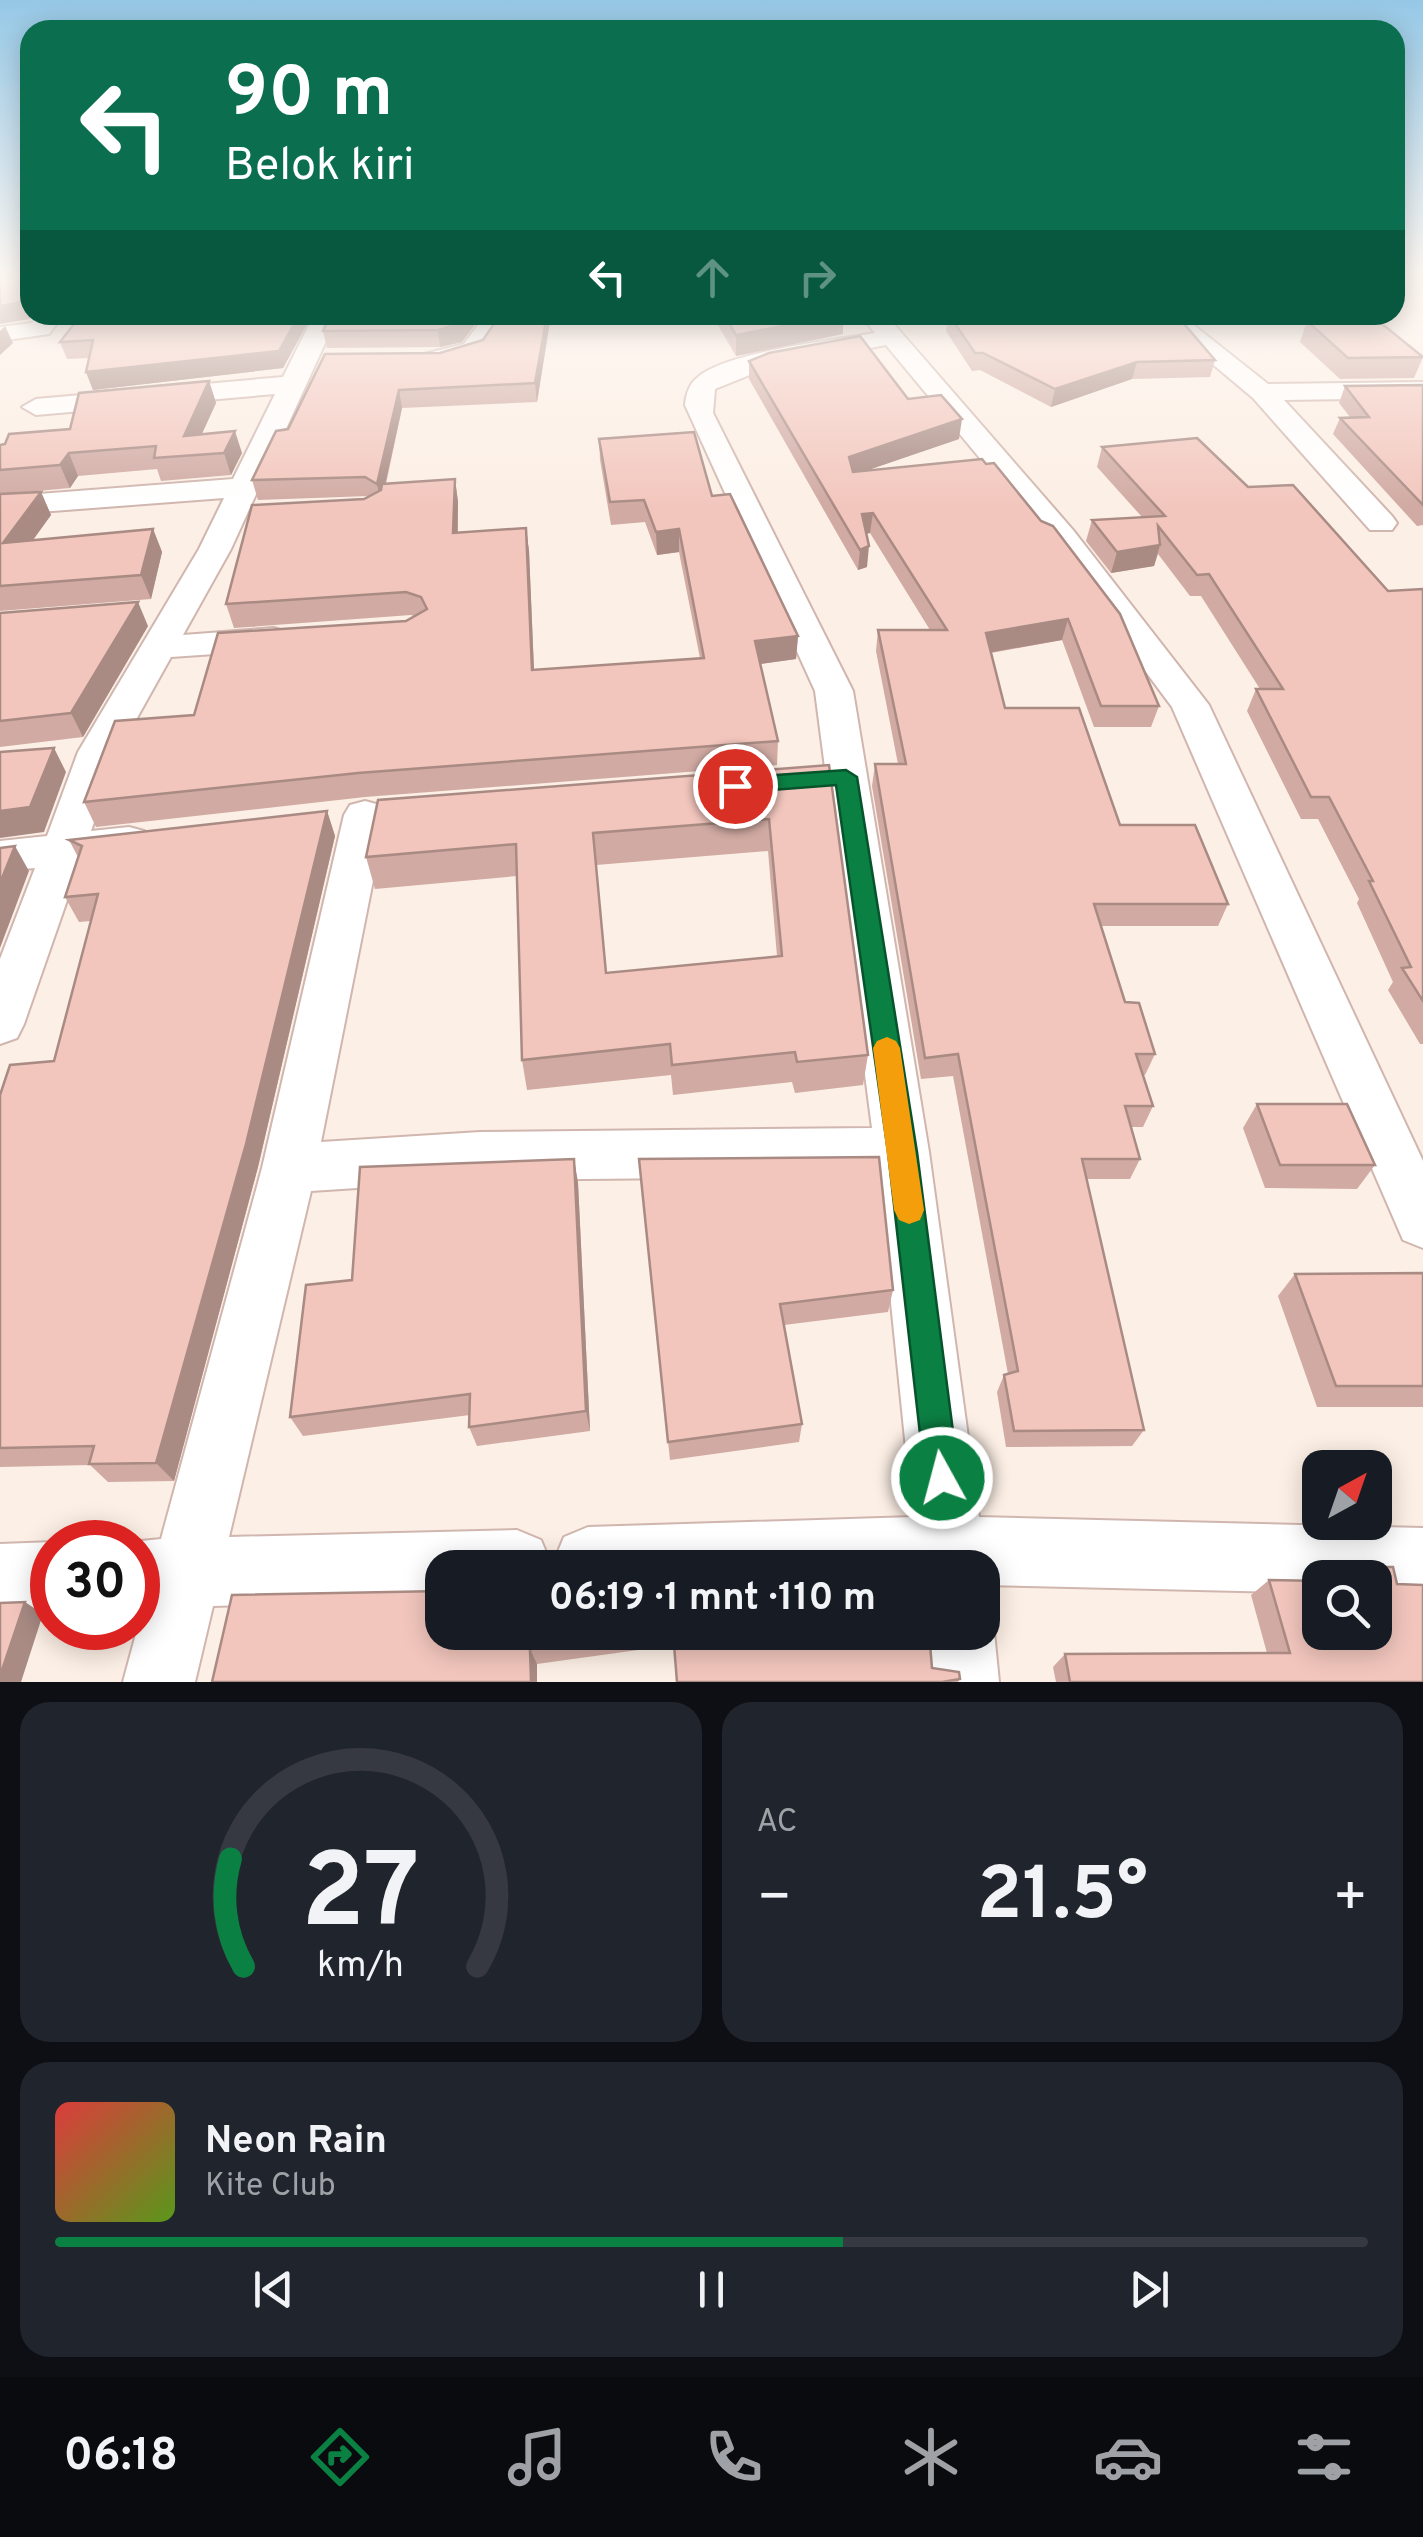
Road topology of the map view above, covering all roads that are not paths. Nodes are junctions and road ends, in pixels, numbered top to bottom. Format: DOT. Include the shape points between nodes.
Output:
graph roads {
  1 [pos="309,350"];
  2 [pos="471,350"];
  3 [pos="799,350"];
  4 [pos="903,350"];
  5 [pos="1210,350"];
  6 [pos="342,359"];
  7 [pos="402,359"];
  8 [pos="299,372"];
  9 [pos="1423,390"];
  10 [pos="1262,392"];
  11 [pos="36,407"];
  12 [pos="237,502"];
  13 [pos="0,506"];
  14 [pos="270,514"];
  15 [pos="1381,523"];
  16 [pos="314,636"];
  17 [pos="160,646"];
  18 [pos="98,752"];
  19 [pos="59,757"];
  20 [pos="366,816"];
  21 [pos="177,836"];
  22 [pos="64,849"];
  23 [pos="0,856"];
  24 [pos="0,1024"];
  25 [pos="902,1152"];
  26 [pos="289,1168"];
  27 [pos="1423,1222"];
  28 [pos="951,1550"];
  29 [pos="1000,1559"];
  30 [pos="1423,1562"];
  31 [pos="425,1568"];
  32 [pos="163,1573"];
  33 [pos="30,1577"];
  34 [pos="0,1578"];
  35 [pos="960,1650"];
  36 [pos="159,1682"];
  37 [pos="963,1682"];
  1 -- 8 [label="street"];
  2 -- 7 [label="street"];
  3 -- 25 [label="street" via="706,382 699,413 834,691 827,778"];
  4 -- 27 [label="street" via="1062,537 1190,705"];
  5 -- 10 [label="street"];
  6 -- 8 [label="street"];
  8 -- 11 [label="street"];
  8 -- 12 [label="street"];
  9 -- 10 [label="street"];
  10 -- 15 [label="street"];
  12 -- 13 [label="street"];
  12 -- 14 [label="street"];
  12 -- 17 [label="street" via="162,612"];
  16 -- 17 [label="street"];
  17 -- 18 [label="street"];
  18 -- 19 [label="street"];
  18 -- 22 [label="street"];
  20 -- 26 [label="street"];
  21 -- 22 [label="street"];
  22 -- 23 [label="street"];
  22 -- 24 [label="street"];
  25 -- 26 [label="street" via="480,1156"];
  25 -- 28 [label="street"];
  26 -- 32 [label="street"];
  29 -- 30 [label="street"];
  31 -- 32 [label="street"];
  32 -- 36 [label="street"];
  33 -- 34 [label="street"];
  35 -- 37 [label="street"];
}
